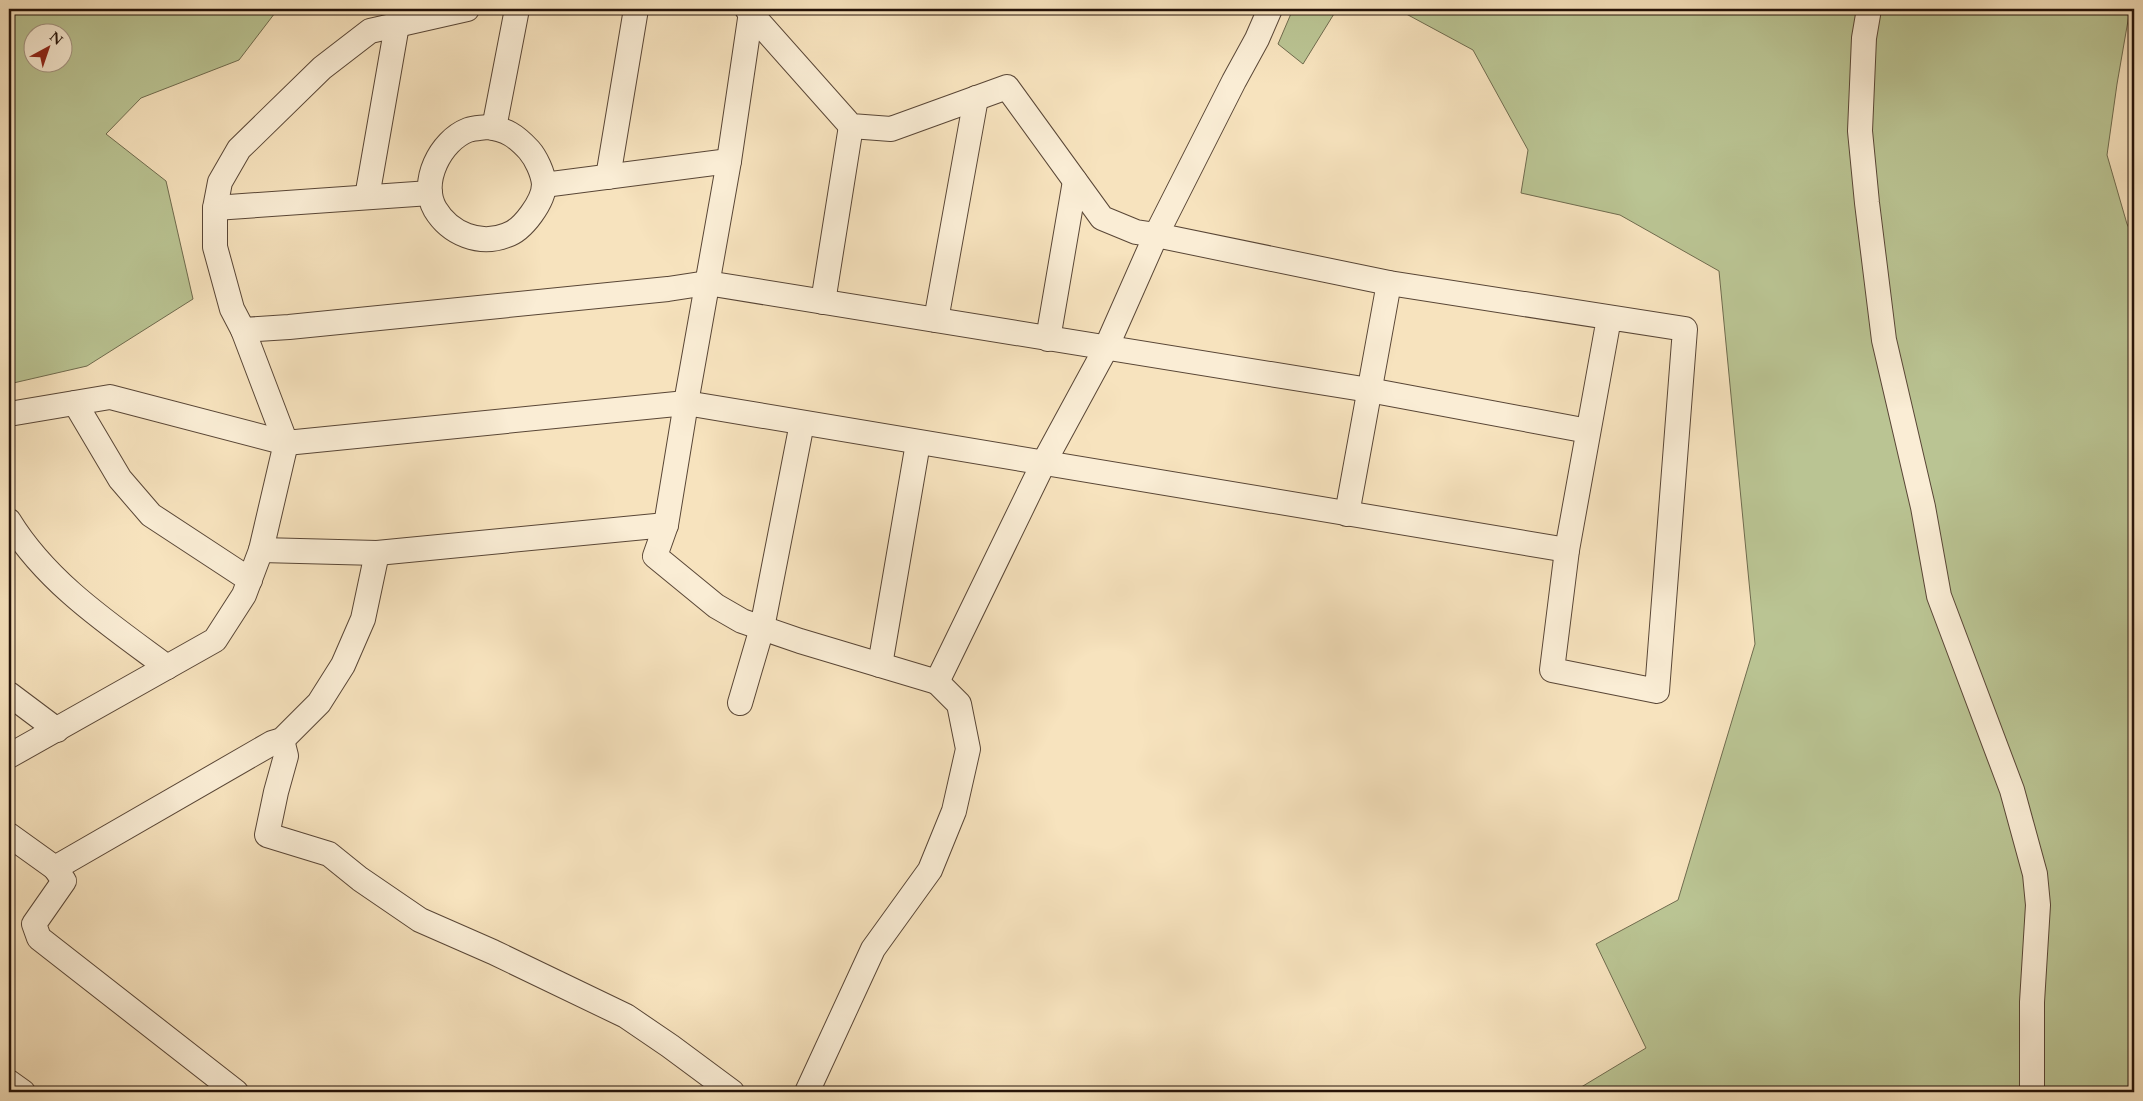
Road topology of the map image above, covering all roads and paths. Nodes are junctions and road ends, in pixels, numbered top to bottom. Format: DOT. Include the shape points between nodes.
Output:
graph roads {
  1 [pos="467,9"];
  2 [pos="517,9"];
  3 [pos="636,9"];
  4 [pos="1270,9"];
  5 [pos="1869,9"];
  6 [pos="749,11"];
  7 [pos="397,25"];
  8 [pos="976,98"];
  9 [pos="851,126"];
  10 [pos="494,128"];
  11 [pos="730,161"];
  12 [pos="608,177"];
  13 [pos="1076,181"];
  14 [pos="544,185"];
  15 [pos="430,193"];
  16 [pos="366,197"];
  17 [pos="215,208"];
  18 [pos="1156,235"];
  19 [pos="707,283"];
  20 [pos="1389,283"];
  21 [pos="823,302"];
  22 [pos="1608,318"];
  23 [pos="936,320"];
  24 [pos="243,330"];
  25 [pos="1048,339"];
  26 [pos="1106,348"];
  27 [pos="1369,390"];
  28 [pos="75,403"];
  29 [pos="686,403"];
  30 [pos="9,414"];
  31 [pos="802,423"];
  32 [pos="1588,431"];
  33 [pos="286,443"];
  34 [pos="918,443"];
  35 [pos="1043,464"];
  36 [pos="1347,514"];
  37 [pos="9,520"];
  38 [pos="666,525"];
  39 [pos="261,550"];
  40 [pos="1567,550"];
  41 [pos="377,553"];
  42 [pos="250,580"];
  43 [pos="762,628"];
  44 [pos="880,665"];
  45 [pos="166,667"];
  46 [pos="937,682"];
  47 [pos="9,694"];
  48 [pos="740,703"];
  49 [pos="57,730"];
  50 [pos="282,740"];
  51 [pos="9,756"];
  52 [pos="9,834"];
  53 [pos="55,868"];
  54 [pos="9,1082"];
  55 [pos="23,1092"];
  56 [pos="236,1092"];
  57 [pos="732,1092"];
  58 [pos="807,1092"];
  59 [pos="2032,1092"];
  1 -- 7 [label="street"];
  2 -- 10 [label="street"];
  3 -- 12 [label="street"];
  4 -- 18 [label="street"];
  5 -- 59 [label="street" via="1864,38 1860,130 1884,340 1923,507 1939,596 2012,790 2035,874 2038,905 2032,1002"];
  6 -- 9 [label="street"];
  6 -- 11 [label="street"];
  7 -- 16 [label="street"];
  7 -- 17 [label="street" via="370,31 322,68 284,104 240,149 220,182"];
  8 -- 9 [label="street" via="891,129"];
  8 -- 13 [label="street" via="1007,87"];
  8 -- 23 [label="street"];
  9 -- 21 [label="street"];
  10 -- 14 [label="street" via="505,129 534,156"];
  10 -- 15 [label="street" via="487,126 468,130 452,139 432,171"];
  11 -- 12 [label="street"];
  11 -- 19 [label="street"];
  12 -- 14 [label="street"];
  13 -- 18 [label="street" via="1102,218 1136,232"];
  13 -- 25 [label="street"];
  14 -- 15 [label="street" via="537,206 524,223 509,235 488,240 465,236 450,226 439,216"];
  15 -- 16 [label="street"];
  16 -- 17 [label="street"];
  17 -- 24 [label="street" via="215,247 232,309"];
  18 -- 20 [label="street"];
  18 -- 26 [label="street"];
  19 -- 21 [label="street"];
  19 -- 24 [label="street"];
  19 -- 29 [label="street"];
  20 -- 22 [label="street"];
  20 -- 27 [label="street"];
  21 -- 23 [label="street"];
  22 -- 32 [label="street"];
  22 -- 40 [label="street" via="1686,329 1657,691 1552,670"];
  23 -- 25 [label="street"];
  24 -- 33 [label="street"];
  25 -- 26 [label="street"];
  26 -- 27 [label="street"];
  26 -- 35 [label="street"];
  27 -- 32 [label="street"];
  27 -- 36 [label="street"];
  28 -- 30 [label="street"];
  28 -- 33 [label="street" via="110,397"];
  28 -- 42 [label="street" via="120,479 151,515"];
  29 -- 31 [label="street"];
  29 -- 33 [label="street"];
  29 -- 38 [label="street"];
  31 -- 34 [label="street"];
  31 -- 43 [label="street"];
  32 -- 40 [label="street"];
  33 -- 39 [label="street"];
  34 -- 35 [label="street"];
  34 -- 44 [label="street"];
  35 -- 36 [label="street"];
  35 -- 46 [label="street"];
  36 -- 40 [label="street"];
  37 -- 45 [label="street" via="22,541 76,599"];
  38 -- 41 [label="street"];
  38 -- 43 [label="street" via="655,556 716,606"];
  39 -- 41 [label="street"];
  39 -- 42 [label="street"];
  41 -- 50 [label="street" via="363,619 343,665 319,703"];
  42 -- 45 [label="street" via="215,640"];
  43 -- 44 [label="street"];
  43 -- 48 [label="street"];
  44 -- 46 [label="street"];
  45 -- 49 [label="street"];
  46 -- 58 [label="street" via="959,704 968,749 954,810 930,870 873,949"];
  47 -- 49 [label="street"];
  49 -- 51 [label="street"];
  50 -- 53 [label="street"];
  50 -- 57 [label="street" via="286,756 267,835 328,854 420,920 626,1016"];
  52 -- 53 [label="street"];
  53 -- 56 [label="street" via="64,881 34,924 39,938"];
  54 -- 55 [label="street"];
}
